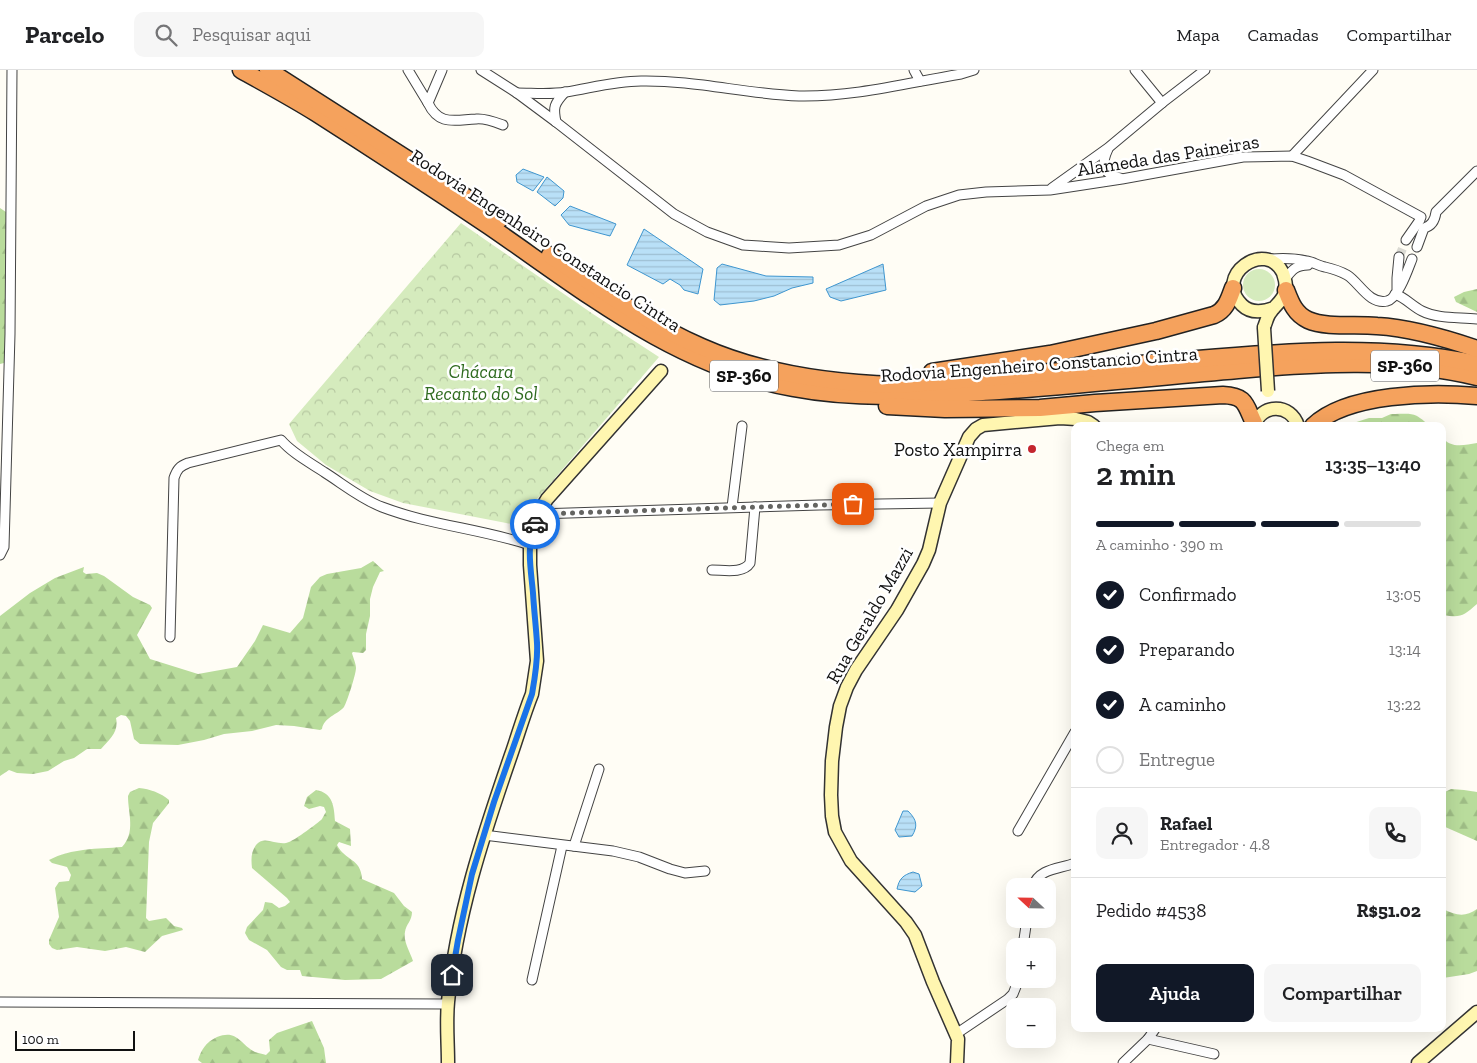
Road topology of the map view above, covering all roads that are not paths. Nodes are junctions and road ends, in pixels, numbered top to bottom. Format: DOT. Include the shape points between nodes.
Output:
graph roads {
  1 [pos="12,70"];
  2 [pos="241,70"];
  3 [pos="268,70"];
  4 [pos="408,70"];
  5 [pos="442,70"];
  6 [pos="481,70"];
  7 [pos="914,70"];
  8 [pos="974,70"];
  9 [pos="1135,70"];
  10 [pos="1205,70"];
  11 [pos="1373,70"];
  12 [pos="920,81"];
  13 [pos="565,92"];
  14 [pos="517,93"];
  15 [pos="428,103"];
  16 [pos="1162,103"];
  17 [pos="556,122"];
  18 [pos="503,125"];
  19 [pos="1108,148"];
  20 [pos="1292,156"];
  21 [pos="1477,170"];
  22 [pos="1122,179"];
  23 [pos="1050,190"];
  24 [pos="1422,222"];
  25 [pos="1406,240"];
  26 [pos="1416,247"];
  27 [pos="1399,257"];
  28 [pos="1264,259"];
  29 [pos="1412,259"];
  30 [pos="1316,265"];
  31 [pos="1286,285"];
  32 [pos="1233,288"];
  33 [pos="1396,292"];
  34 [pos="1274,308"];
  35 [pos="1253,312"];
  36 [pos="1477,319"];
  37 [pos="1264,328"];
  38 [pos="1477,350"];
  39 [pos="1477,364"];
  40 [pos="661,371"];
  41 [pos="1477,377"];
  42 [pos="823,386"];
  43 [pos="1269,392"];
  44 [pos="1477,396"];
  45 [pos="1285,410"];
  46 [pos="1256,421"];
  47 [pos="1088,422"];
  48 [pos="1296,422"];
  49 [pos="1319,422"];
  50 [pos="742,426"];
  51 [pos="940,503"];
  52 [pos="732,507"];
  53 [pos="755,507"];
  54 [pos="538,514"];
  55 [pos="530,545"];
  56 [pos="0,555"];
  57 [pos="712,570"];
  58 [pos="170,637"];
  59 [pos="1071,739"];
  60 [pos="599,769"];
  61 [pos="1018,831"];
  62 [pos="484,836"];
  63 [pos="562,846"];
  64 [pos="574,846"];
  65 [pos="1071,864"];
  66 [pos="705,871"];
  67 [pos="1037,878"];
  68 [pos="532,980"];
  69 [pos="1016,988"];
  70 [pos="0,1002"];
  71 [pos="448,1004"];
  72 [pos="1477,1012"];
  73 [pos="1153,1032"];
  74 [pos="956,1034"];
  75 [pos="1148,1039"];
  76 [pos="1214,1054"];
  77 [pos="448,1063"];
  78 [pos="957,1063"];
  79 [pos="1123,1063"];
  80 [pos="1418,1063"];
  1 -- 56 [label="street" via="10,334 4,547"];
  2 -- 42 [label="highway, Rodovia Engenheiro Constancio Cintra / SP-360" via="314,112 665,343 751,379 793,388"];
  3 -- 42 [label="highway, Rodovia Engenheiro Constancio Cintra / SP-360" via="678,336 703,348"];
  4 -- 15 [label="street"];
  5 -- 15 [label="street"];
  6 -- 14 [label="street, Alameda das Paineiras"];
  7 -- 12 [label="street"];
  8 -- 12 [label="street"];
  9 -- 16 [label="street"];
  10 -- 16 [label="street"];
  11 -- 20 [label="street"];
  12 -- 13 [label="street" via="825,96 640,81 614,82"];
  13 -- 14 [label="street"];
  13 -- 17 [label="street" via="556,102"];
  14 -- 17 [label="street, Alameda das Paineiras"];
  15 -- 18 [label="street" via="432,112 446,120 478,119"];
  16 -- 19 [label="street"];
  17 -- 23 [label="street, Alameda das Paineiras" via="674,214 707,232 743,245 790,248 839,245 871,235 926,206 959,195"];
  19 -- 22 [label="street" via="1103,161 1106,169 1111,176"];
  19 -- 23 [label="street"];
  20 -- 22 [label="street, Alameda das Paineiras" via="1243,158"];
  20 -- 24 [label="street, Alameda das Paineiras" via="1344,175"];
  21 -- 24 [label="street" via="1436,212 1425,213"];
  22 -- 23 [label="street, Alameda das Paineiras"];
  24 -- 25 [label="street"];
  24 -- 26 [label="street"];
  27 -- 33 [label="street"];
  28 -- 30 [label="street" via="1308,261"];
  28 -- 31 [label="street" via="1281,270"];
  28 -- 32 [label="street" via="1245,263 1234,278"];
  29 -- 33 [label="street"];
  30 -- 31 [label="street" via="1298,266"];
  30 -- 33 [label="street" via="1336,269 1349,276 1367,294 1380,301 1387,301"];
  31 -- 34 [label="street" via="1282,301"];
  31 -- 38 [label="highway" via="1294,309 1309,320 1399,328"];
  32 -- 35 [label="street" via="1243,307"];
  32 -- 42 [label="highway" via="1220,313 1156,332 1050,354 911,376 852,377"];
  33 -- 36 [label="street" via="1430,314"];
  34 -- 35 [label="street"];
  34 -- 37 [label="street"];
  35 -- 37 [label="street"];
  37 -- 43 [label="street, bridge"];
  39 -- 42 [label="highway, Rodovia Engenheiro Constancio Cintra / SP-360" via="1364,350 1310,351 894,385"];
  40 -- 54 [label="street" via="563,480"];
  41 -- 42 [label="highway, Rodovia Engenheiro Constancio Cintra / SP-360" via="1385,364 1303,364 1042,388 892,397"];
  42 -- 46 [label="highway" via="844,400 976,410 1223,395 1242,400"];
  43 -- 45 [label="street"];
  43 -- 46 [label="street"];
  44 -- 49 [label="highway" via="1430,394 1382,398 1358,403"];
  45 -- 46 [label="street" via="1268,410"];
  45 -- 48 [label="street"];
  47 -- 51 [label="street, Rua Geraldo Mazzi" via="1060,418 976,429 969,437"];
  50 -- 52 [label="street"];
  51 -- 53 [label="street"];
  51 -- 74 [label="street, Rua Geraldo Mazzi" via="923,564 897,610 856,670 840,706 831,795 835,832 841,845 915,935"];
  52 -- 53 [label="street"];
  52 -- 54 [label="street"];
  53 -- 57 [label="street" via="747,568"];
  54 -- 55 [label="street"];
  55 -- 58 [label="street" via="382,507 342,484 281,440 188,463 180,466 174,478"];
  55 -- 62 [label="street" via="537,661 532,694"];
  59 -- 61 [label="street"];
  60 -- 64 [label="street"];
  62 -- 63 [label="street"];
  62 -- 71 [label="street" via="472,874"];
  63 -- 64 [label="street"];
  63 -- 68 [label="street"];
  64 -- 66 [label="street" via="628,854 685,873"];
  65 -- 67 [label="street"];
  69 -- 74 [label="street" via="1008,999"];
  70 -- 71 [label="street"];
  71 -- 77 [label="street"];
  72 -- 80 [label="street"];
  73 -- 75 [label="street"];
  74 -- 78 [label="street, Rua Geraldo Mazzi"];
  75 -- 76 [label="street"];
  75 -- 79 [label="street"];
}
